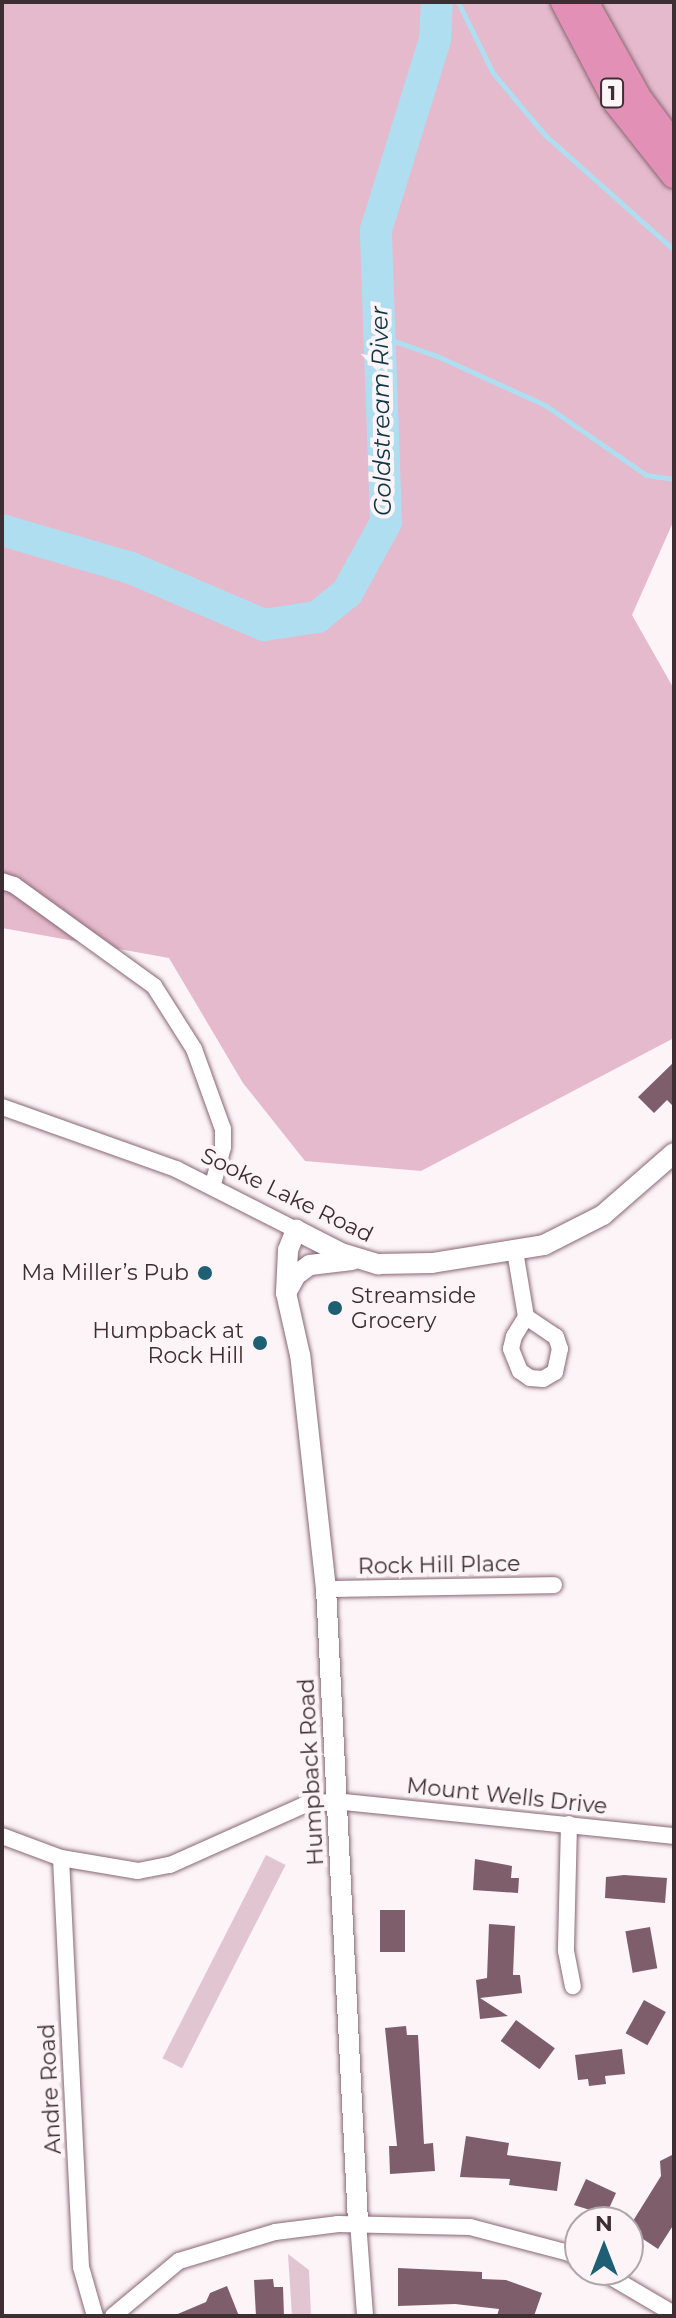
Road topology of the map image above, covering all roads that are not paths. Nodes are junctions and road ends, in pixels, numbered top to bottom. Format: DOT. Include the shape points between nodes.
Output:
graph roads {
  1 [pos="564,2"];
  2 [pos="585,2"];
  3 [pos="674,146"];
  4 [pos="674,175"];
  5 [pos="2,881"];
  6 [pos="2,1107"];
  7 [pos="674,1153"];
  8 [pos="213,1184"];
  9 [pos="296,1230"];
  10 [pos="515,1251"];
  11 [pos="358,1259"];
  12 [pos="286,1293"];
  13 [pos="526,1317"];
  14 [pos="554,1585"];
  15 [pos="326,1589"];
  16 [pos="335,1801"];
  17 [pos="569,1824"];
  18 [pos="2,1836"];
  19 [pos="674,1836"];
  20 [pos="61,1858"];
  21 [pos="573,1986"];
  22 [pos="358,2222"];
  23 [pos="564,2252"];
  24 [pos="629,2286"];
  25 [pos="672,2309"];
  26 [pos="95,2316"];
  27 [pos="113,2316"];
  28 [pos="365,2316"];
  1 -- 4 [label="highway, 1" via="617,103"];
  2 -- 3 [label="highway, 1" via="632,88"];
  5 -- 8 [label="street" via="154,986 194,1049 223,1129"];
  6 -- 8 [label="street, Sooke Lake Road"];
  7 -- 10 [label="street, Sooke Lake Road" via="603,1215 544,1245"];
  8 -- 9 [label="street, Sooke Lake Road"];
  9 -- 11 [label="street, Sooke Lake Road"];
  9 -- 12 [label="street, Humpback Road" via="286,1259"];
  10 -- 11 [label="street, Sooke Lake Road" via="404,1265"];
  10 -- 13 [label="street"];
  11 -- 12 [label="street" via="310,1265 296,1275"];
  12 -- 15 [label="street, Humpback Road" via="300,1355"];
  14 -- 15 [label="street, Rock Hill Place"];
  15 -- 16 [label="street, Humpback Road"];
  16 -- 17 [label="street, Mount Wells Drive"];
  16 -- 20 [label="street, Mount Wells Drive" via="304,1805 170,1865 138,1871"];
  16 -- 22 [label="street, Humpback Road"];
  17 -- 19 [label="street, Mount Wells Drive"];
  17 -- 21 [label="street" via="566,1951"];
  18 -- 20 [label="street, Mount Wells Drive"];
  20 -- 26 [label="street, Andre Road" via="81,2267"];
  22 -- 23 [label="street" via="470,2227"];
  22 -- 27 [label="street" via="275,2232 179,2261"];
  22 -- 28 [label="street, Humpback Road"];
  24 -- 25 [label="street"];
}
